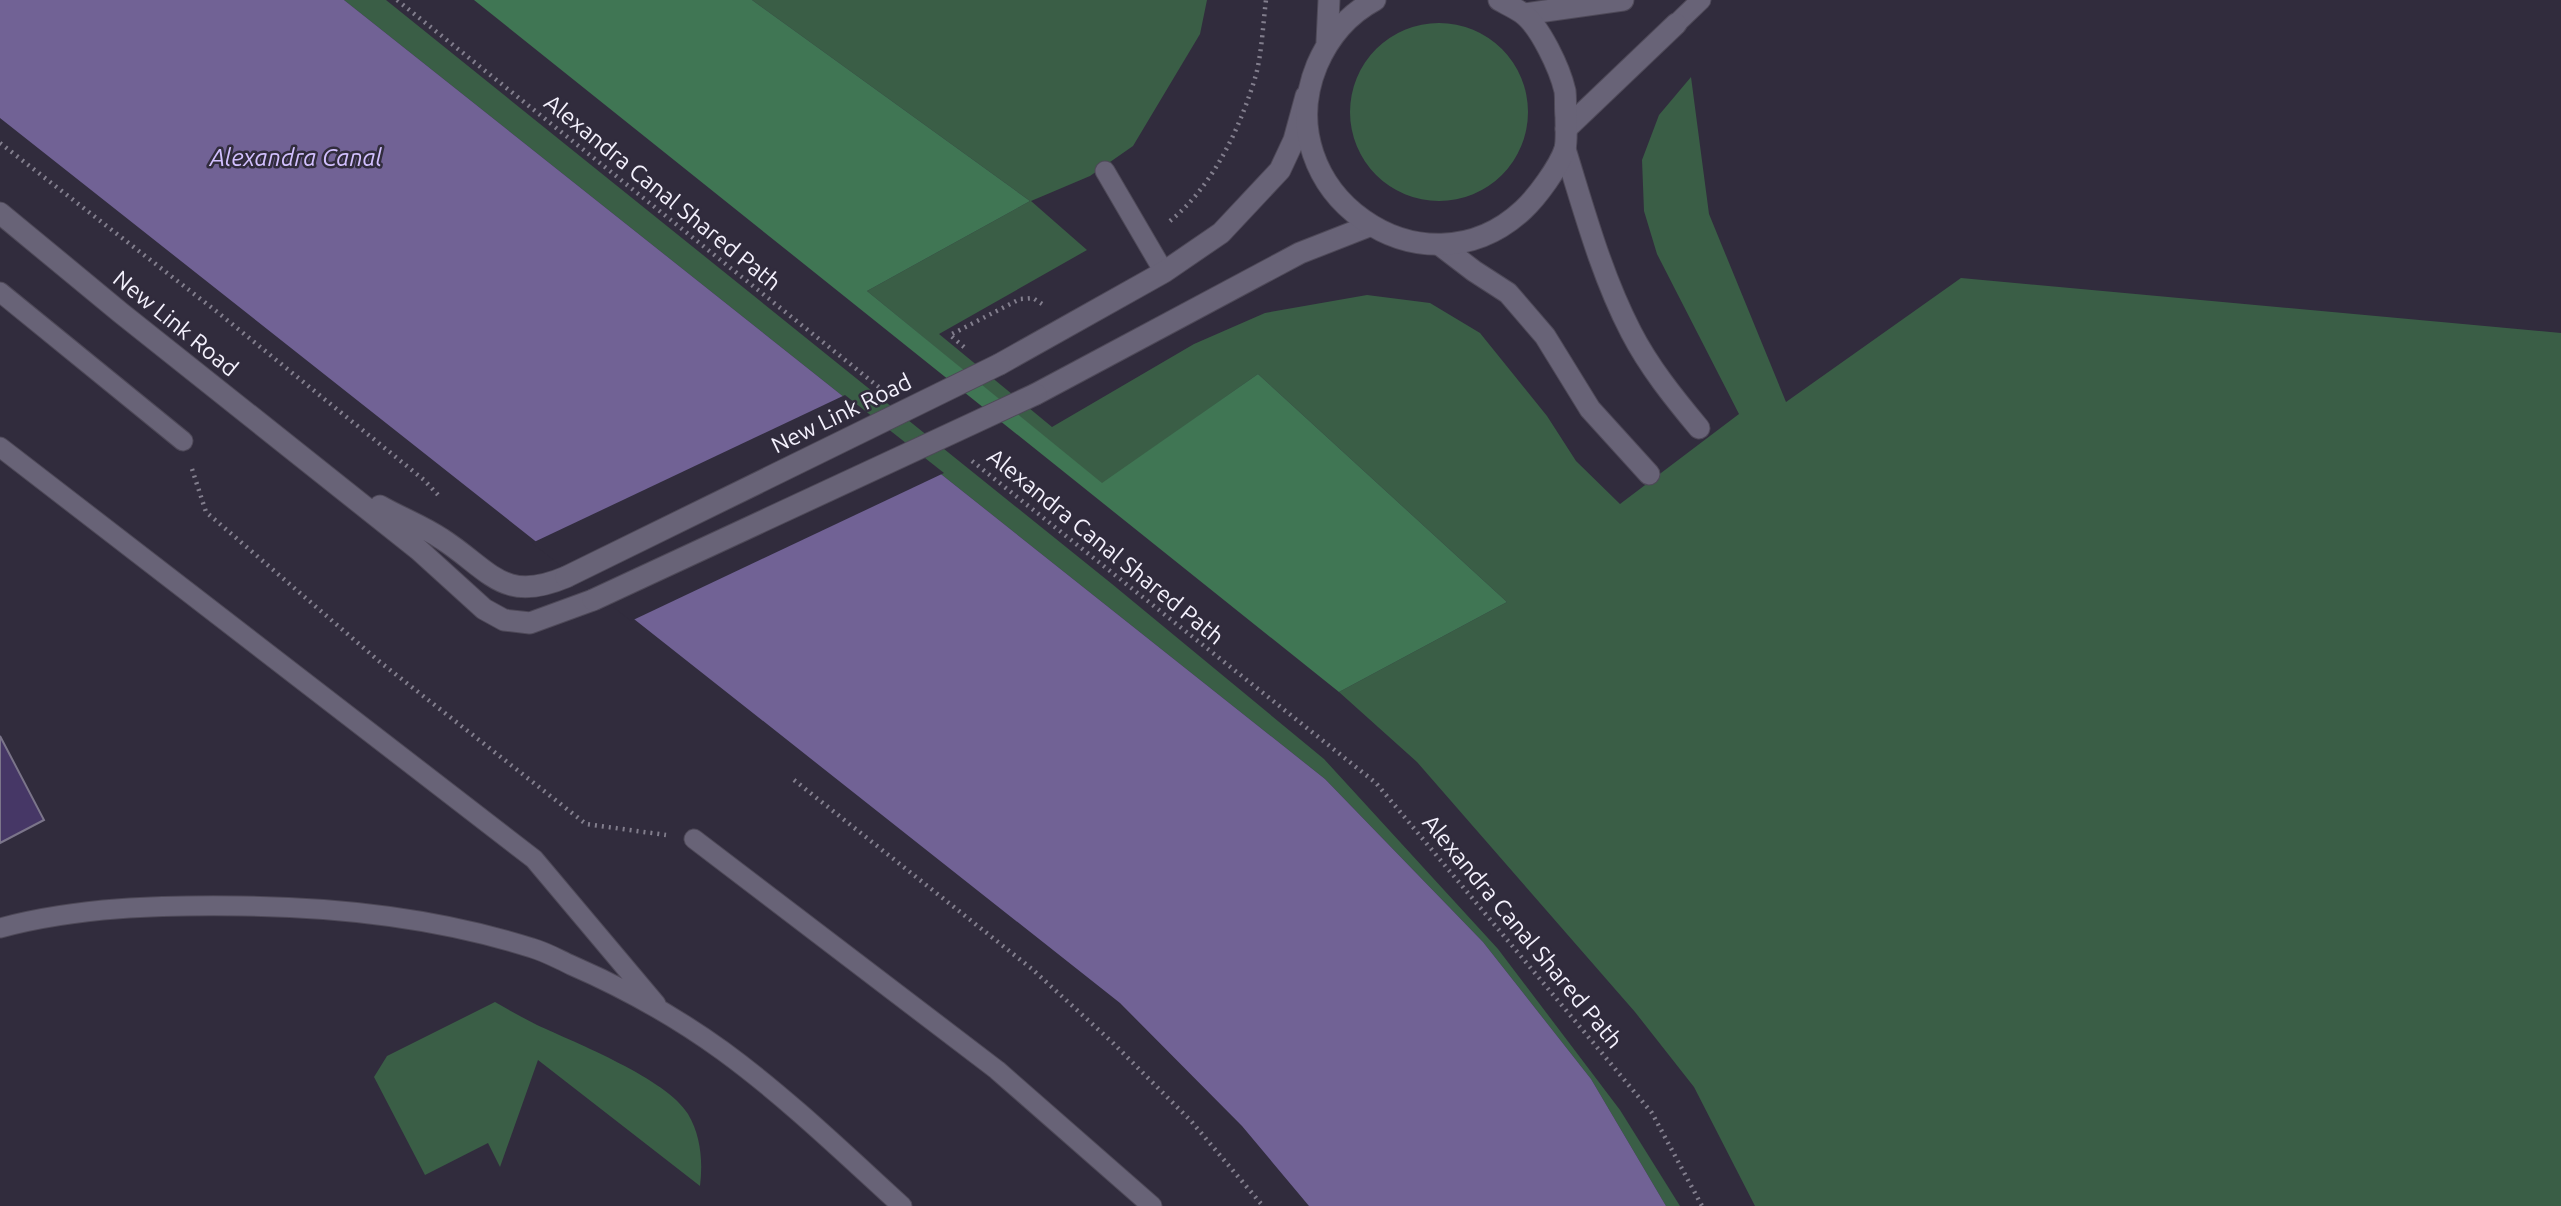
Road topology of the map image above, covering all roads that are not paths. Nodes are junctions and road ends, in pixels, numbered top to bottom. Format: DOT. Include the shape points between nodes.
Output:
graph roads {
  1 [pos="1329,0"];
  2 [pos="1376,0"];
  3 [pos="1499,0"];
  4 [pos="1623,0"];
  5 [pos="1701,0"];
  6 [pos="1524,14"];
  7 [pos="1676,24"];
  8 [pos="1327,43"];
  9 [pos="1309,85"];
  10 [pos="1565,139"];
  11 [pos="1105,171"];
  12 [pos="0,213"];
  13 [pos="1369,226"];
  14 [pos="1440,245"];
  15 [pos="1164,272"];
  16 [pos="0,292"];
  17 [pos="1699,428"];
  18 [pos="183,441"];
  19 [pos="0,447"];
  20 [pos="321,472"];
  21 [pos="1649,474"];
  22 [pos="694,839"];
  23 [pos="0,928"];
  24 [pos="663,1012"];
  25 [pos="1145,1202"];
  26 [pos="902,1206"];
  1 -- 8 [label="street, New Link Road"];
  2 -- 8 [label="street, New Link Road" via="1357,10"];
  3 -- 6 [label="street"];
  4 -- 6 [label="street"];
  5 -- 7 [label="lane"];
  6 -- 10 [label="street" via="1550,50 1565,92"];
  7 -- 10 [label="street"];
  8 -- 9 [label="street, New Link Road"];
  9 -- 13 [label="street, New Link Road" via="1307,129 1319,171 1341,202"];
  9 -- 15 [label="street, New Link Road" via="1294,140 1280,170 1221,233"];
  10 -- 14 [label="street, New Link Road" via="1538,197 1510,222 1477,239"];
  10 -- 17 [label="street" via="1610,285 1631,332 1664,386"];
  11 -- 15 [label="lane"];
  12 -- 20 [label="street, New Link Road"];
  13 -- 14 [label="street, New Link Road" via="1404,240"];
  13 -- 20 [label="street, New Link Road, bridge" via="1300,253 1036,394 593,600 530,623 504,620 484,609"];
  14 -- 21 [label="street" via="1508,293 1545,336 1590,409"];
  15 -- 20 [label="street, New Link Road, bridge" via="1000,364 537,587 498,581 442,538"];
  16 -- 18 [label="lane"];
  19 -- 24 [label="lane" via="534,859"];
  22 -- 25 [label="lane" via="997,1070"];
  23 -- 24 [label="lane" via="122,908 284,907 383,915 455,927 535,949"];
  24 -- 26 [label="lane" via="767,1085"];
}
